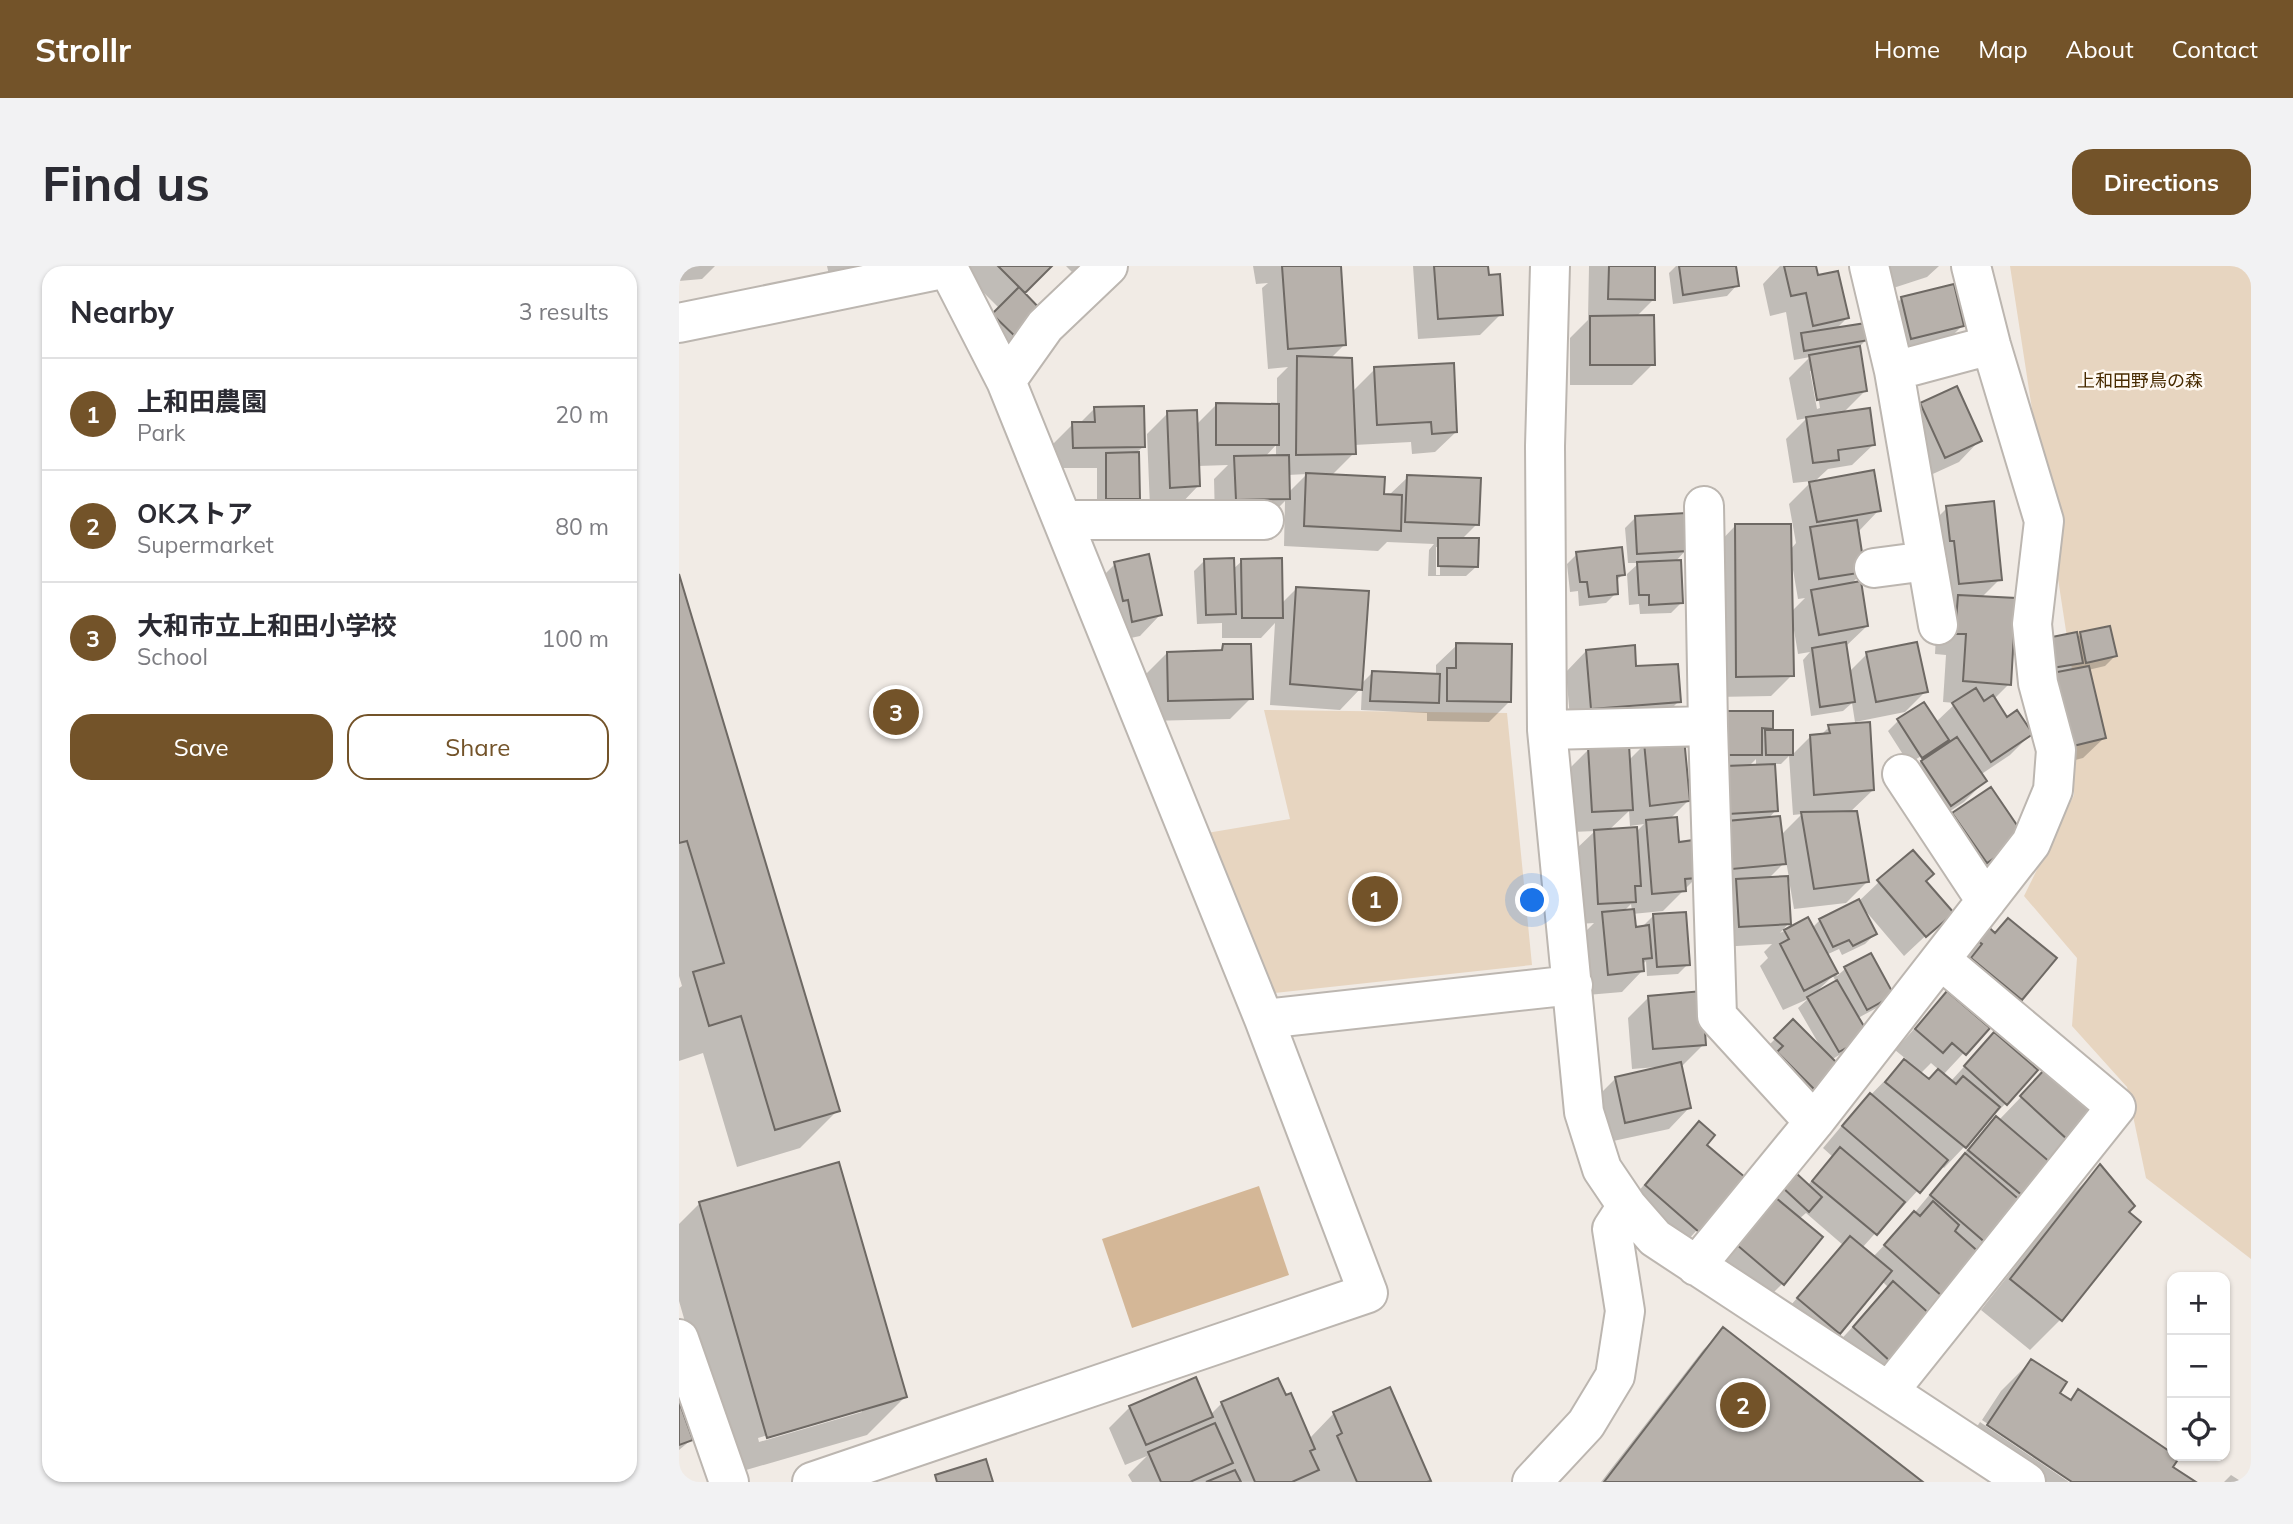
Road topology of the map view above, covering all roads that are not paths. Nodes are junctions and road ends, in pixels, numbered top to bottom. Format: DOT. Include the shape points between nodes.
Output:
graph roads {
  1 [pos="1108,266"];
  2 [pos="1550,266"];
  3 [pos="1869,266"];
  4 [pos="1971,266"];
  5 [pos="947,267"];
  6 [pos="679,323"];
  7 [pos="1991,345"];
  8 [pos="1894,371"];
  9 [pos="1006,381"];
  10 [pos="1704,506"];
  11 [pos="1063,520"];
  12 [pos="1264,520"];
  13 [pos="1927,561"];
  14 [pos="1874,568"];
  15 [pos="1938,625"];
  16 [pos="1708,726"];
  17 [pos="1547,730"];
  18 [pos="1902,774"];
  19 [pos="1986,901"];
  20 [pos="1941,960"];
  21 [pos="1573,985"];
  22 [pos="1264,1019"];
  23 [pos="1814,1122"];
  24 [pos="1627,1206"];
  25 [pos="1696,1266"];
  26 [pos="679,1339"];
  27 [pos="1889,1391"];
  28 [pos="729,1482"];
  29 [pos="812,1482"];
  30 [pos="1532,1482"];
  31 [pos="2026,1482"];
  1 -- 9 [label="street" via="1045,326"];
  2 -- 17 [label="street" via="1545,446"];
  3 -- 8 [label="street"];
  4 -- 7 [label="street"];
  5 -- 6 [label="street"];
  5 -- 9 [label="street"];
  7 -- 8 [label="street"];
  7 -- 19 [label="street" via="2045,521 2032,624 2038,683 2056,750 2053,790 2031,843"];
  8 -- 13 [label="street"];
  9 -- 11 [label="street"];
  10 -- 16 [label="street"];
  11 -- 12 [label="street"];
  11 -- 22 [label="street"];
  13 -- 14 [label="street"];
  13 -- 15 [label="street"];
  16 -- 17 [label="street"];
  16 -- 23 [label="street" via="1717,1016"];
  17 -- 21 [label="street"];
  18 -- 19 [label="street"];
  19 -- 20 [label="street"];
  20 -- 23 [label="street"];
  20 -- 27 [label="street" via="2116,1107"];
  21 -- 22 [label="street"];
  21 -- 24 [label="street" via="1584,1112 1602,1169"];
  22 -- 29 [label="street" via="1368,1293"];
  23 -- 25 [label="street"];
  24 -- 25 [label="street" via="1655,1238"];
  24 -- 30 [label="street" via="1612,1229 1625,1311 1615,1376 1585,1424"];
  25 -- 27 [label="street"];
  26 -- 28 [label="street"];
  27 -- 31 [label="street"];
}
